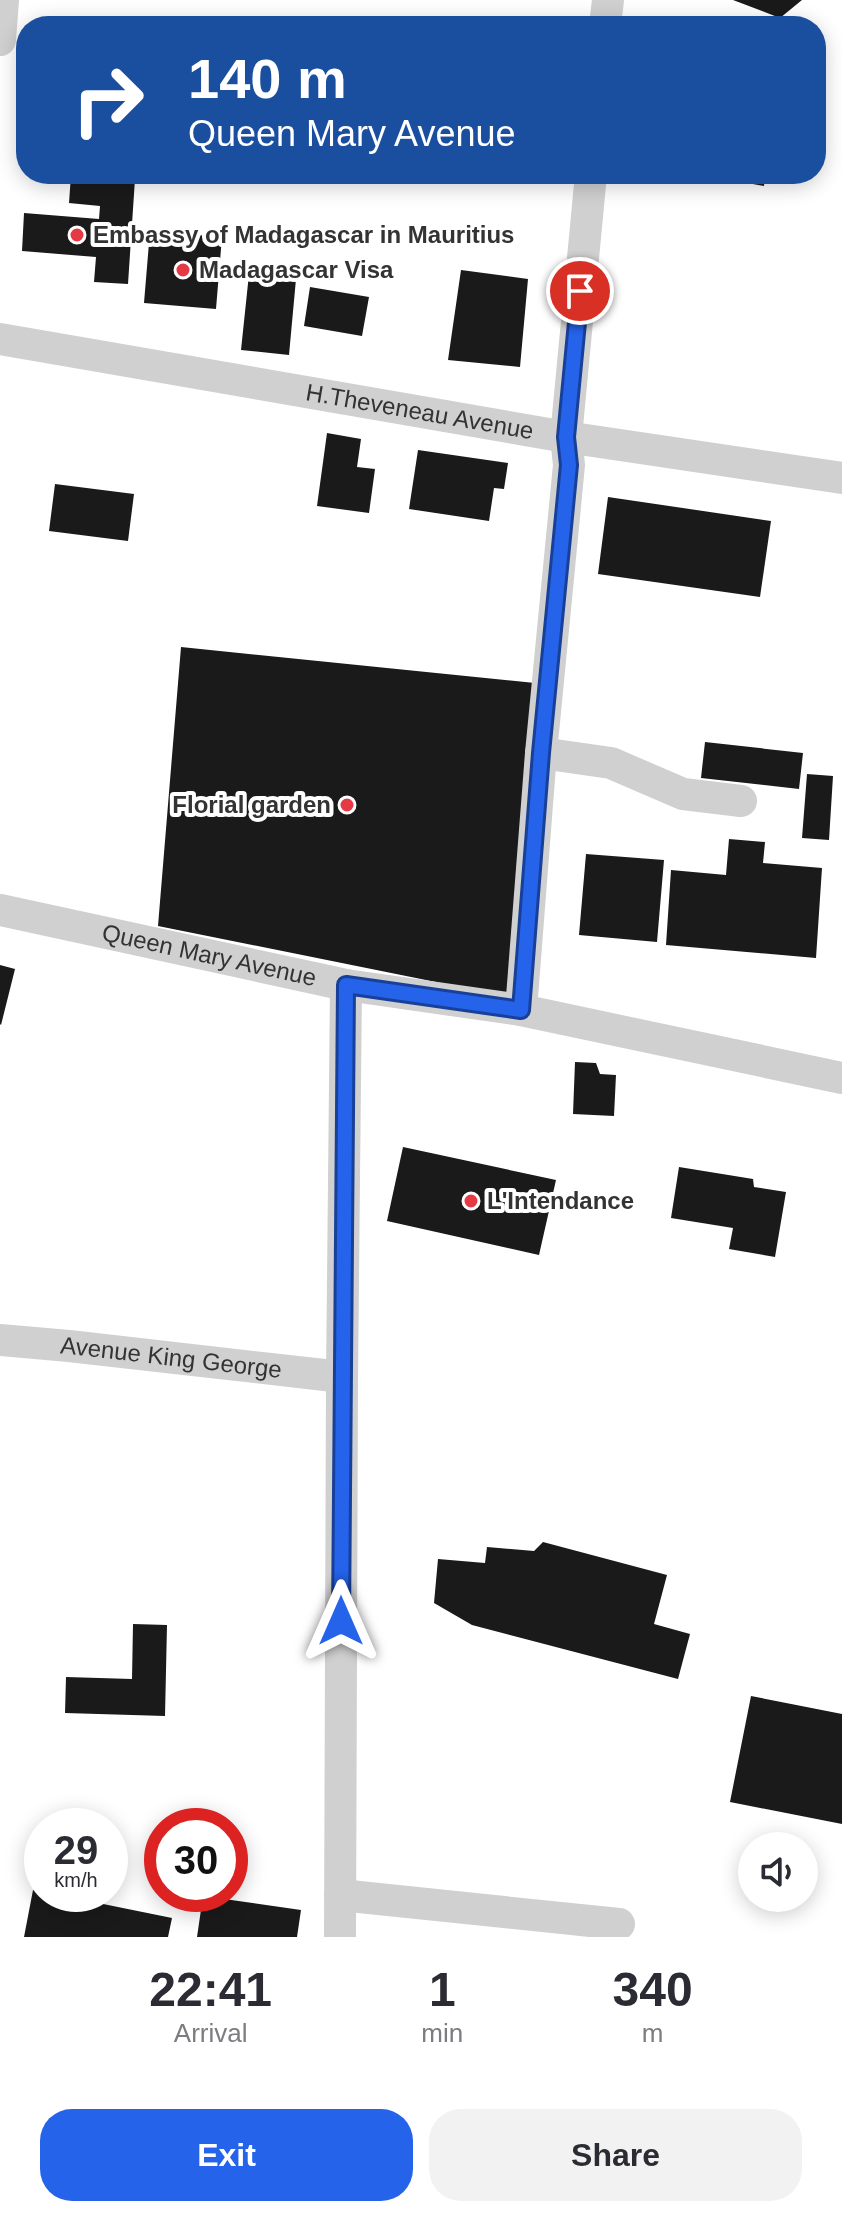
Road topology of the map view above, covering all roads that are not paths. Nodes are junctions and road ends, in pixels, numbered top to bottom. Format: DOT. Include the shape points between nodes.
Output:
graph roads {
  1 [pos="3,0"];
  2 [pos="0,40"];
  3 [pos="590,184"];
  4 [pos="0,339"];
  5 [pos="566,437"];
  6 [pos="842,478"];
  7 [pos="541,753"];
  8 [pos="741,801"];
  9 [pos="0,910"];
  10 [pos="346,985"];
  11 [pos="521,1010"];
  12 [pos="842,1078"];
  13 [pos="0,1340"];
  14 [pos="342,1377"];
  15 [pos="340,1895"];
  16 [pos="619,1924"];
  17 [pos="340,1937"];
  1 -- 2 [label="street"];
  3 -- 5 [label="street"];
  4 -- 5 [label="street, H.Theveneau Avenue"];
  5 -- 6 [label="street, H.Theveneau Avenue"];
  5 -- 7 [label="street" via="569,465"];
  7 -- 8 [label="street" via="611,763 683,794"];
  7 -- 11 [label="street"];
  9 -- 10 [label="street, Queen Mary Avenue"];
  10 -- 11 [label="street, Queen Mary Avenue"];
  10 -- 14 [label="street"];
  11 -- 12 [label="street, Queen Mary Avenue"];
  13 -- 14 [label="street, Avenue King George"];
  14 -- 15 [label="street"];
  15 -- 16 [label="street"];
  15 -- 17 [label="street"];
}
